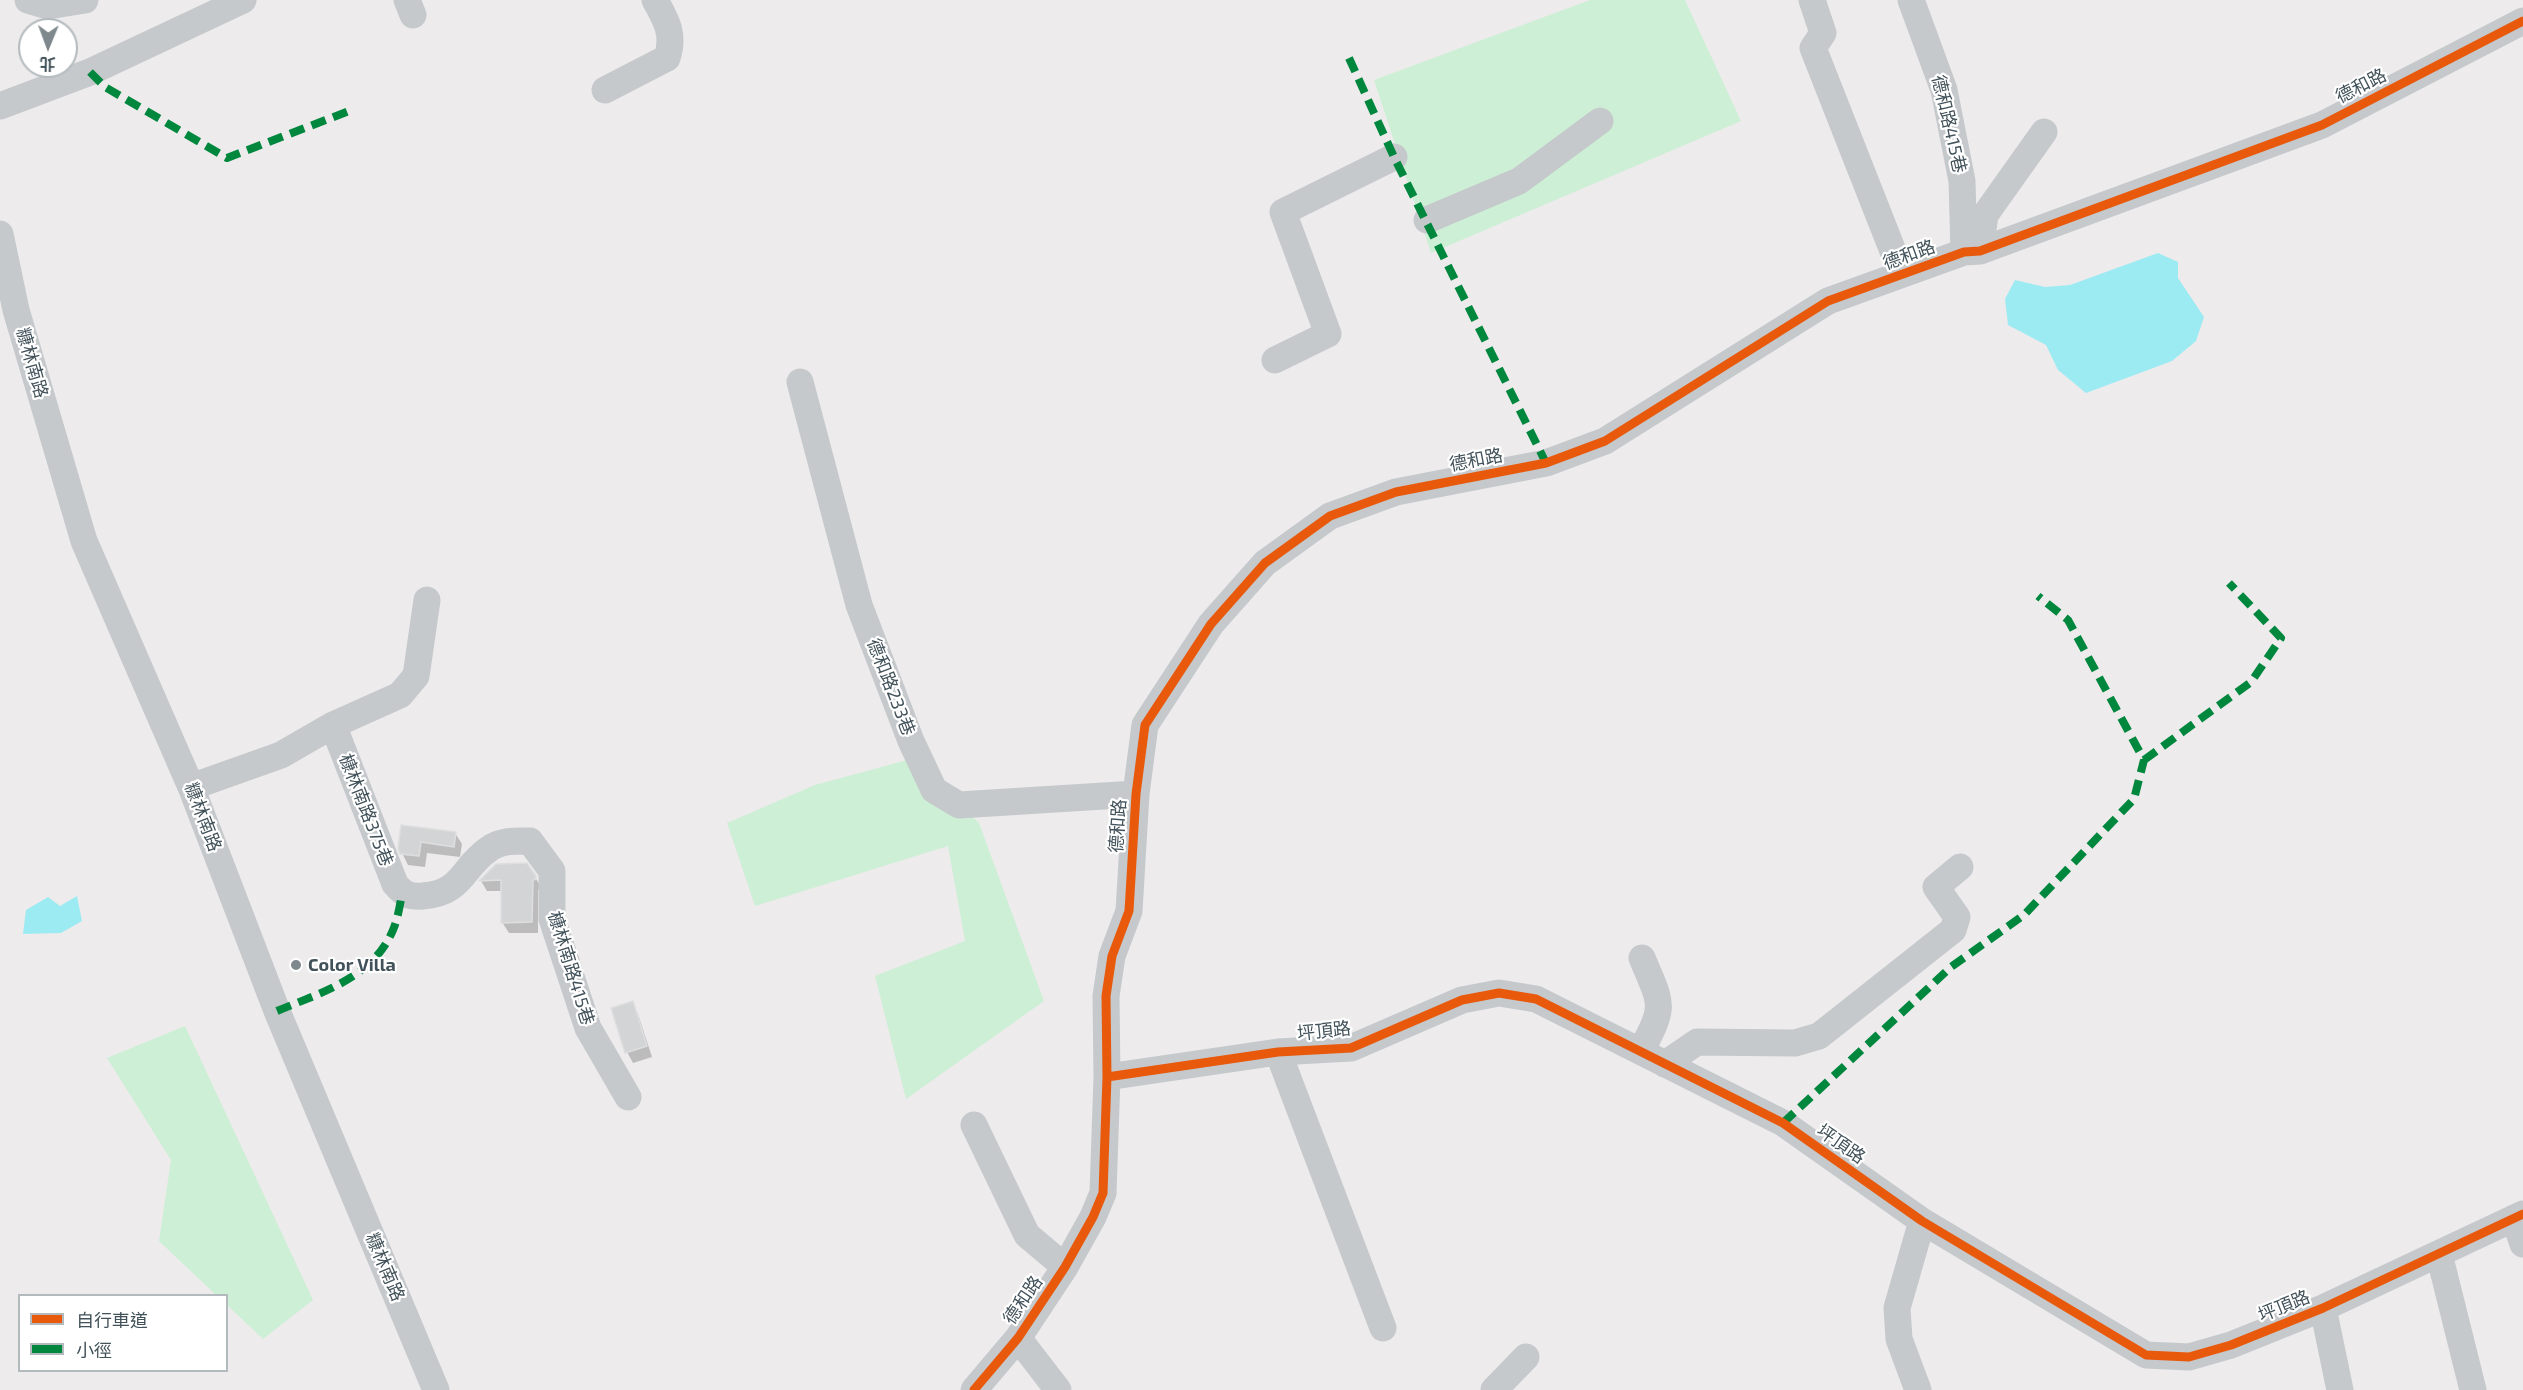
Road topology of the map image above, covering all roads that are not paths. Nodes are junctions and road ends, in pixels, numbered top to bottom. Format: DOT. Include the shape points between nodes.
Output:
graph roads {
  1 [pos="28,0"];
  2 [pos="85,0"];
  3 [pos="243,0"];
  4 [pos="655,0"];
  5 [pos="1812,0"];
  6 [pos="1911,0"];
  7 [pos="2523,21"];
  8 [pos="605,90"];
  9 [pos="0,106"];
  10 [pos="1600,122"];
  11 [pos="2044,132"];
  12 [pos="1394,157"];
  13 [pos="1426,220"];
  14 [pos="0,234"];
  15 [pos="1972,252"];
  16 [pos="1902,274"];
  17 [pos="1275,360"];
  18 [pos="800,382"];
  19 [pos="427,600"];
  20 [pos="333,725"];
  21 [pos="191,787"];
  22 [pos="1136,794"];
  23 [pos="1960,867"];
  24 [pos="402,893"];
  25 [pos="1642,958"];
  26 [pos="1641,1051"];
  27 [pos="1278,1052"];
  28 [pos="1665,1064"];
  29 [pos="1107,1077"];
  30 [pos="628,1097"];
  31 [pos="974,1125"];
  32 [pos="2518,1216"];
  33 [pos="1922,1221"];
  34 [pos="2523,1244"];
  35 [pos="2439,1254"];
  36 [pos="1065,1267"];
  37 [pos="2323,1308"];
  38 [pos="1383,1328"];
  39 [pos="1018,1338"];
  40 [pos="1526,1358"];
  41 [pos="436,1390"];
  42 [pos="974,1390"];
  43 [pos="1058,1390"];
  44 [pos="1494,1390"];
  45 [pos="1918,1390"];
  46 [pos="2340,1390"];
  47 [pos="2473,1390"];
  1 -- 2 [label="street" via="48,6"];
  3 -- 9 [label="street" via="90,72"];
  4 -- 8 [label="street" via="670,27 667,58"];
  5 -- 16 [label="street" via="1823,33 1813,48"];
  6 -- 15 [label="street, 德和路415巷" via="1944,90"];
  7 -- 15 [label="street, 德和路" via="2322,125"];
  10 -- 13 [label="street" via="1519,181"];
  11 -- 15 [label="street" via="1985,215"];
  12 -- 17 [label="street" via="1282,212 1328,334"];
  14 -- 21 [label="street, 糠林南路" via="16,310 84,541"];
  15 -- 16 [label="street, 德和路"];
  16 -- 22 [label="street, 德和路" via="1828,301 1605,441 1546,463 1396,492 1330,516 1264,563 1211,624 1145,725"];
  18 -- 22 [label="street, 德和路233巷" via="859,605 911,741 934,789 959,805"];
  19 -- 20 [label="street" via="416,676 400,695"];
  20 -- 21 [label="street" via="281,755"];
  20 -- 24 [label="street, 槺林南路375巷" via="395,884"];
  21 -- 41 [label="street, 糠林南路" via="277,1011"];
  22 -- 29 [label="street, 德和路" via="1129,911 1112,956 1106,996"];
  23 -- 28 [label="street" via="1936,887 1957,917 1953,930 1819,1036 1795,1043 1697,1042"];
  24 -- 30 [label="street, 槺林南路415巷" via="411,897 436,895 452,888 491,847 508,841 530,841 552,871 552,919 588,1028"];
  25 -- 26 [label="street" via="1660,1001 1656,1021"];
  26 -- 27 [label="street, 坪頂路" via="1544,1002 1499,993 1462,1000 1351,1048"];
  26 -- 28 [label="street, 坪頂路"];
  27 -- 29 [label="street, 坪頂路"];
  27 -- 38 [label="street"];
  28 -- 33 [label="street, 坪頂路" via="1783,1123"];
  29 -- 36 [label="street, 德和路" via="1103,1194"];
  31 -- 36 [label="street" via="1027,1235"];
  32 -- 34 [label="street"];
  32 -- 35 [label="street, 坪頂路"];
  33 -- 37 [label="street, 坪頂路" via="2146,1355 2189,1357 2231,1345"];
  33 -- 45 [label="street" via="1897,1308 1899,1339"];
  35 -- 37 [label="street, 坪頂路"];
  35 -- 47 [label="street"];
  36 -- 39 [label="street, 德和路"];
  37 -- 46 [label="street"];
  39 -- 42 [label="street, 德和路"];
  39 -- 43 [label="street"];
  40 -- 44 [label="street"];
}
